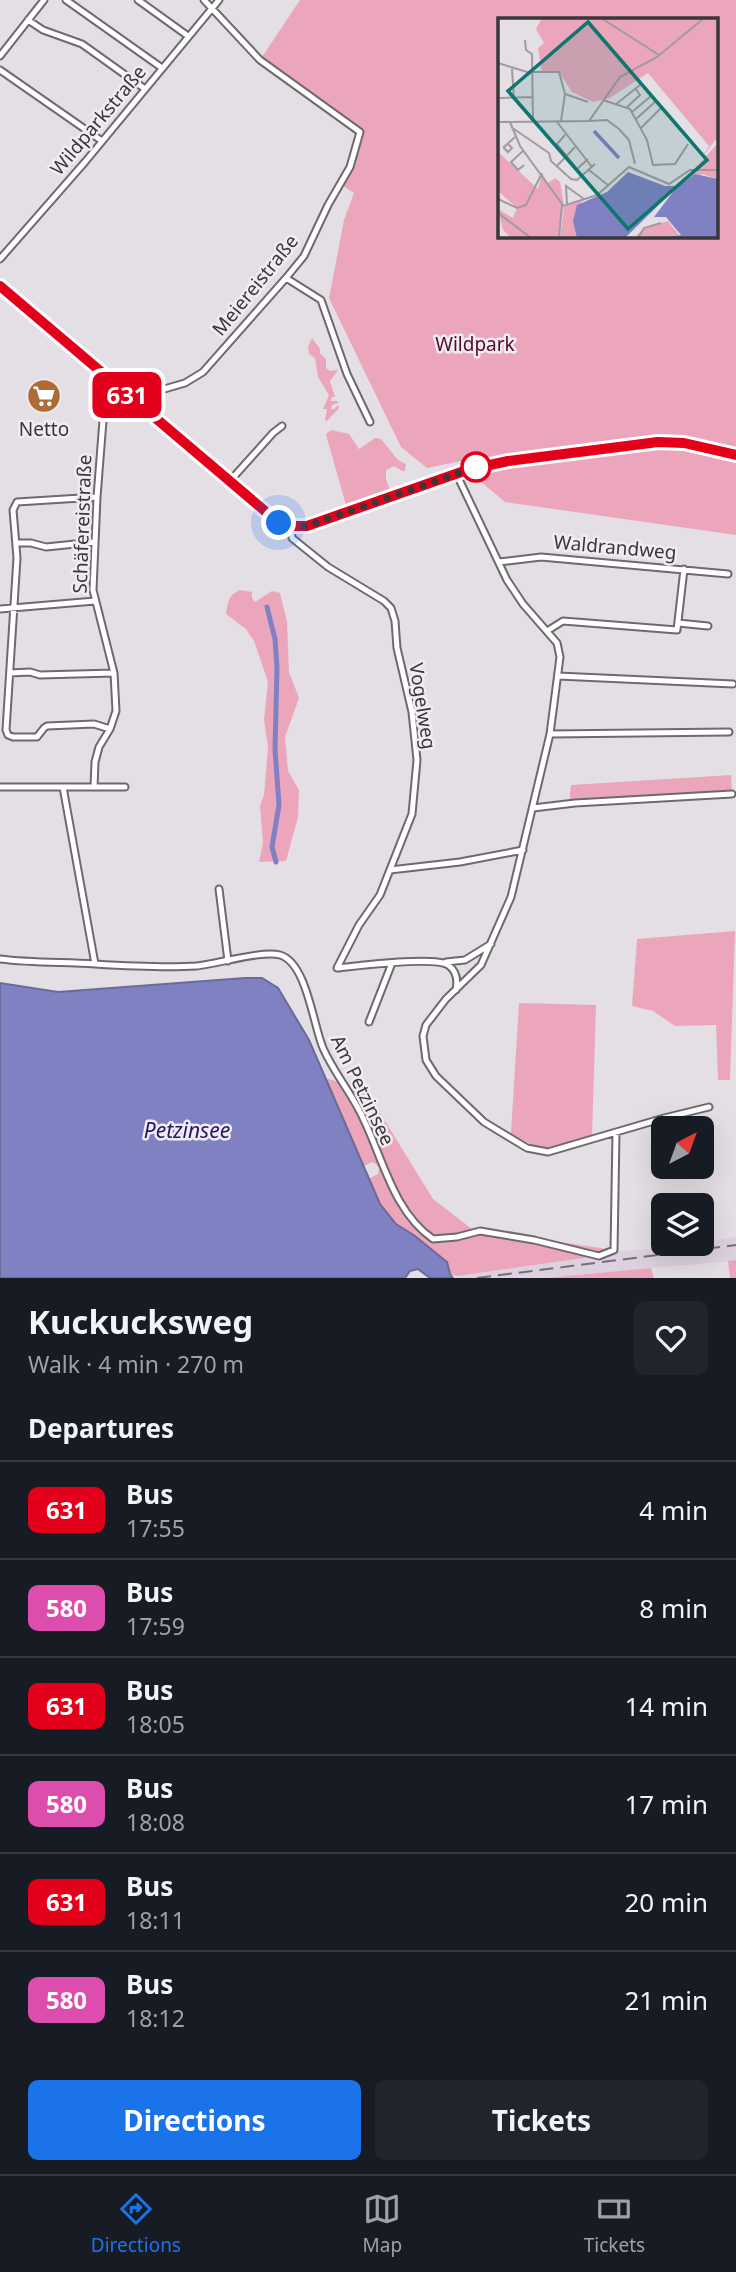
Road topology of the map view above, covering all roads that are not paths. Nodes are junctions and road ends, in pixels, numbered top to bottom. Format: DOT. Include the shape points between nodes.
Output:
graph roads {
  1 [pos="44,0"];
  2 [pos="66,0"];
  3 [pos="138,0"];
  4 [pos="204,0"];
  5 [pos="219,0"];
  6 [pos="211,8"];
  7 [pos="27,20"];
  8 [pos="188,36"];
  9 [pos="0,56"];
  10 [pos="162,68"];
  11 [pos="0,70"];
  12 [pos="145,89"];
  13 [pos="102,141"];
  14 [pos="0,260"];
  15 [pos="286,278"];
  16 [pos="0,286"];
  17 [pos="115,384"];
  18 [pos="137,404"];
  19 [pos="370,422"];
  20 [pos="282,426"];
  21 [pos="736,455"];
  22 [pos="456,473"];
  23 [pos="229,482"];
  24 [pos="97,497"];
  25 [pos="290,526"];
  26 [pos="95,542"];
  27 [pos="17,543"];
  28 [pos="499,562"];
  29 [pos="684,569"];
  30 [pos="728,574"];
  31 [pos="94,601"];
  32 [pos="14,608"];
  33 [pos="0,609"];
  34 [pos="678,623"];
  35 [pos="708,626"];
  36 [pos="547,631"];
  37 [pos="10,673"];
  38 [pos="114,673"];
  39 [pos="558,676"];
  40 [pos="733,684"];
  41 [pos="110,729"];
  42 [pos="729,732"];
  43 [pos="550,734"];
  44 [pos="0,787"];
  45 [pos="63,787"];
  46 [pos="94,787"];
  47 [pos="125,787"];
  48 [pos="732,794"];
  49 [pos="533,808"];
  50 [pos="523,850"];
  51 [pos="390,870"];
  52 [pos="219,889"];
  53 [pos="491,944"];
  54 [pos="0,959"];
  55 [pos="228,961"];
  56 [pos="392,963"];
  57 [pos="443,963"];
  58 [pos="95,964"];
  59 [pos="456,990"];
  60 [pos="369,1022"];
  61 [pos="709,1107"];
  62 [pos="616,1133"];
  1 -- 7 [label="street"];
  2 -- 10 [label="street"];
  3 -- 8 [label="street"];
  4 -- 6 [label="street"];
  5 -- 6 [label="street, Wildparkstraße"];
  6 -- 8 [label="street, Wildparkstraße"];
  6 -- 15 [label="street, Meiereistraße" via="260,60 360,132 351,167 304,256"];
  7 -- 9 [label="street"];
  7 -- 12 [label="street" via="82,44"];
  8 -- 10 [label="street, Wildparkstraße"];
  10 -- 12 [label="street, Wildparkstraße"];
  11 -- 13 [label="street"];
  12 -- 13 [label="street, Wildparkstraße"];
  13 -- 14 [label="street, Wildparkstraße"];
  15 -- 18 [label="street, Meiereistraße" via="203,372 185,383 147,394"];
  15 -- 19 [label="street" via="321,300"];
  16 -- 17 [label="main road"];
  17 -- 18 [label="main road"];
  17 -- 24 [label="street, Schäfereistraße" via="104,408"];
  18 -- 23 [label="main road"];
  20 -- 23 [label="street"];
  21 -- 22 [label="main road" via="684,443 645,442"];
  22 -- 25 [label="main road" via="307,526"];
  22 -- 28 [label="street"];
  23 -- 25 [label="main road"];
  24 -- 26 [label="street, Schäfereistraße"];
  24 -- 27 [label="street" via="18,502 13,510"];
  25 -- 51 [label="street, Vogelweg" via="292,538 383,601 395,621 417,760 412,814"];
  26 -- 27 [label="street" via="46,547"];
  26 -- 31 [label="street, Schäfereistraße"];
  27 -- 32 [label="street"];
  28 -- 29 [label="street, Waldrandweg" via="541,557"];
  28 -- 36 [label="street" via="523,604"];
  29 -- 30 [label="street, Waldrandweg"];
  29 -- 34 [label="street"];
  31 -- 32 [label="street"];
  31 -- 38 [label="street, Schäfereistraße"];
  32 -- 33 [label="street"];
  32 -- 37 [label="street"];
  34 -- 35 [label="street"];
  34 -- 36 [label="street" via="677,630 563,621"];
  36 -- 39 [label="street" via="560,657"];
  37 -- 38 [label="street"];
  37 -- 41 [label="street" via="8,735 37,737 47,726 94,724"];
  38 -- 41 [label="street, Schäfereistraße" via="116,711"];
  39 -- 40 [label="street"];
  39 -- 43 [label="street"];
  41 -- 46 [label="street, Schäfereistraße" via="95,762"];
  42 -- 43 [label="street"];
  43 -- 49 [label="street"];
  44 -- 45 [label="street"];
  45 -- 46 [label="street"];
  45 -- 58 [label="street"];
  46 -- 47 [label="street"];
  48 -- 49 [label="street"];
  49 -- 50 [label="street"];
  50 -- 51 [label="street"];
  50 -- 53 [label="street" via="511,897"];
  51 -- 56 [label="street, Vogelweg" via="337,968"];
  52 -- 55 [label="street"];
  53 -- 57 [label="street" via="465,960"];
  53 -- 59 [label="street" via="481,965"];
  54 -- 58 [label="street, Am Petzinsee"];
  55 -- 58 [label="street, Am Petzinsee" via="195,966"];
  55 -- 62 [label="street, Am Petzinsee" via="275,954 290,962 309,994 323,1048 361,1113 387,1177 414,1222 433,1239 480,1231 598,1255 614,1250"];
  56 -- 57 [label="street"];
  56 -- 60 [label="street"];
  57 -- 59 [label="street" via="456,974"];
  59 -- 62 [label="street" via="426,1025 424,1050 436,1076 470,1109 503,1135 527,1148 548,1152"];
  61 -- 62 [label="street"];
}
